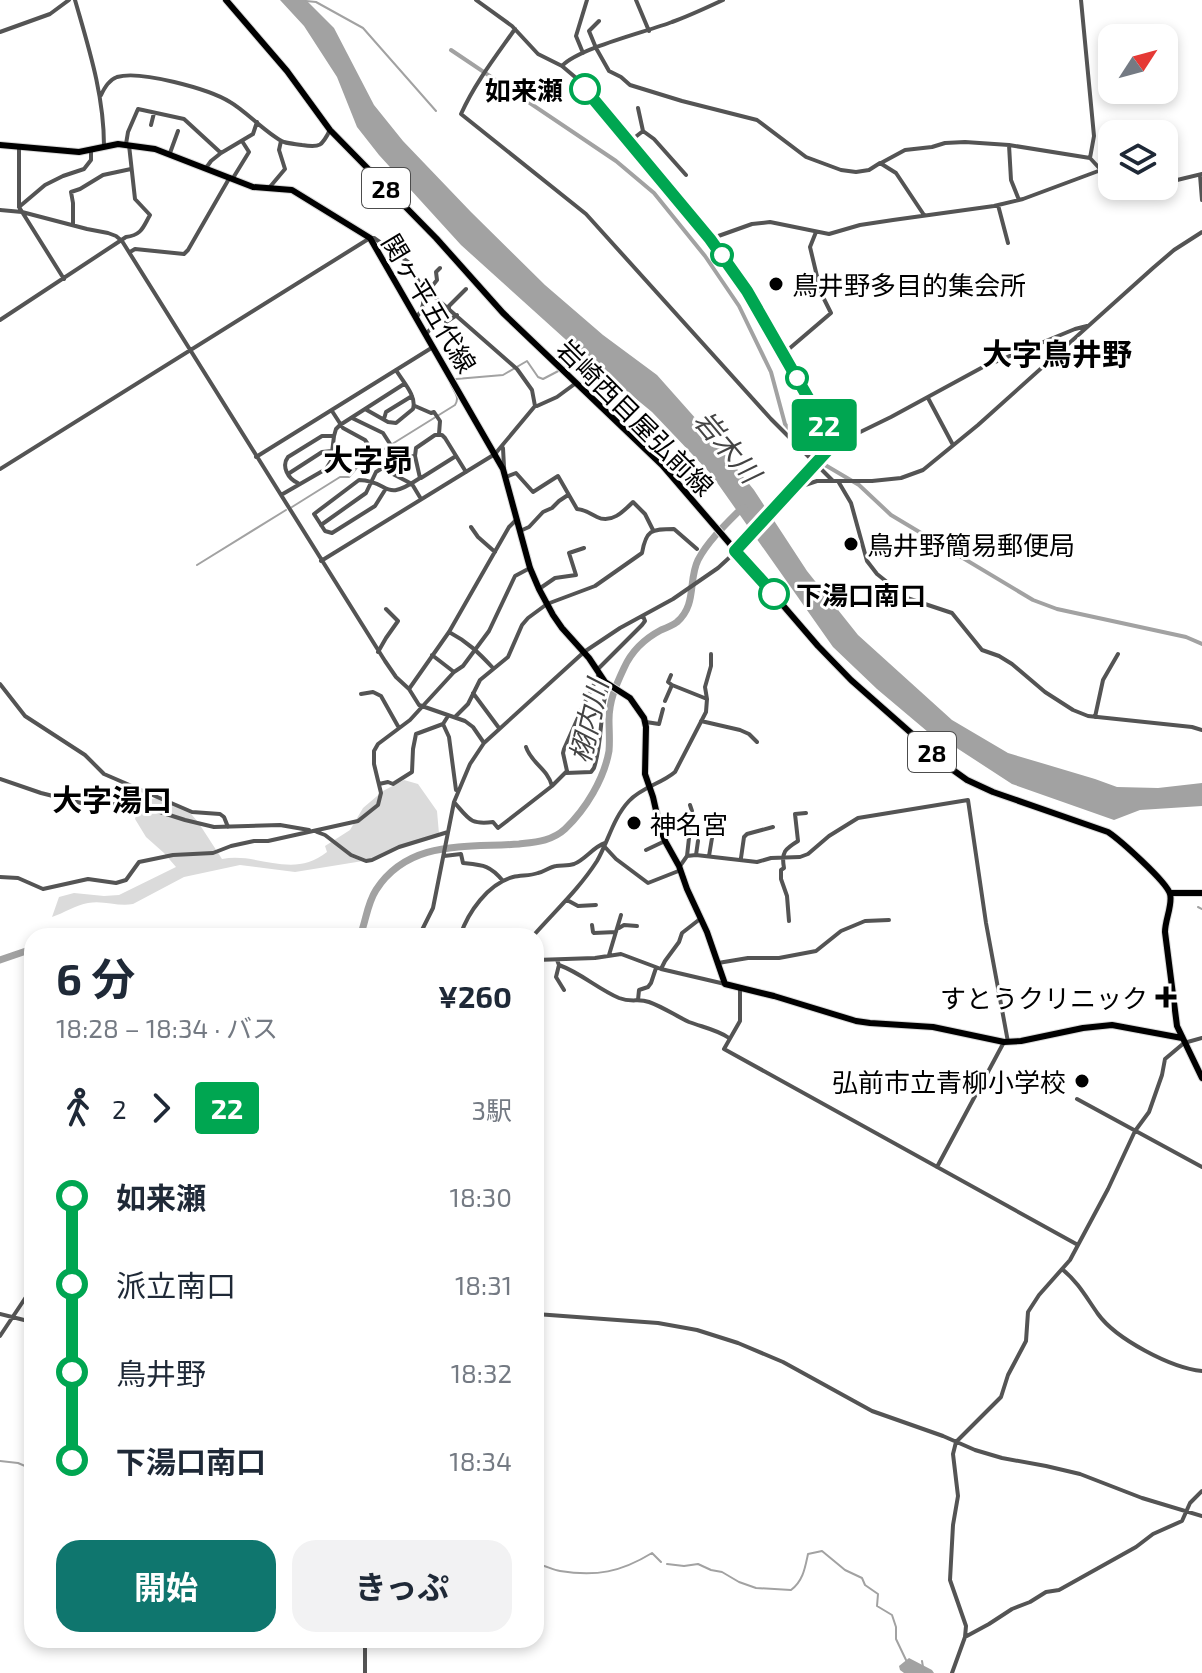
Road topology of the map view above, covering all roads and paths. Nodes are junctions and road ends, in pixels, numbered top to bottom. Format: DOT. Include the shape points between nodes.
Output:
graph roads {
  1 [pos="69,0"];
  2 [pos="75,0"];
  3 [pos="226,0"];
  4 [pos="476,0"];
  5 [pos="587,0"];
  6 [pos="636,0"];
  7 [pos="723,0"];
  8 [pos="1081,0"];
  9 [pos="599,21"];
  10 [pos="515,29"];
  11 [pos="649,31"];
  12 [pos="0,32"];
  13 [pos="596,48"];
  14 [pos="583,53"];
  15 [pos="562,66"];
  16 [pos="101,95"];
  17 [pos="638,108"];
  18 [pos="154,113"];
  19 [pos="257,122"];
  20 [pos="151,125"];
  21 [pos="330,130"];
  22 [pos="178,131"];
  23 [pos="643,131"];
  24 [pos="242,141"];
  25 [pos="281,141"];
  26 [pos="629,142"];
  27 [pos="127,144"];
  28 [pos="0,145"];
  29 [pos="1009,145"];
  30 [pos="19,146"];
  31 [pos="104,146"];
  32 [pos="91,150"];
  33 [pos="170,153"];
  34 [pos="221,153"];
  35 [pos="1090,158"];
  36 [pos="880,163"];
  37 [pos="1098,167"];
  38 [pos="206,168"];
  39 [pos="131,169"];
  40 [pos="1098,171"];
  41 [pos="1201,174"];
  42 [pos="686,175"];
  43 [pos="232,177"];
  44 [pos="1178,180"];
  45 [pos="268,188"];
  46 [pos="1019,200"];
  47 [pos="1202,200"];
  48 [pos="998,205"];
  49 [pos="20,209"];
  50 [pos="0,210"];
  51 [pos="924,215"];
  52 [pos="73,224"];
  53 [pos="816,232"];
  54 [pos="1202,232"];
  55 [pos="370,238"];
  56 [pos="710,239"];
  57 [pos="122,241"];
  58 [pos="1008,243"];
  59 [pos="130,252"];
  60 [pos="440,268"];
  61 [pos="64,279"];
  62 [pos="466,289"];
  63 [pos="428,290"];
  64 [pos="449,307"];
  65 [pos="457,315"];
  66 [pos="416,318"];
  67 [pos="0,320"];
  68 [pos="1090,325"];
  69 [pos="443,331"];
  70 [pos="426,334"];
  71 [pos="433,347"];
  72 [pos="190,350"];
  73 [pos="783,354"];
  74 [pos="396,370"];
  75 [pos="576,383"];
  76 [pos="404,384"];
  77 [pos="412,396"];
  78 [pos="928,397"];
  79 [pos="415,406"];
  80 [pos="535,406"];
  81 [pos="365,409"];
  82 [pos="332,411"];
  83 [pos="352,418"];
  84 [pos="386,421"];
  85 [pos="340,425"];
  86 [pos="383,433"];
  87 [pos="439,434"];
  88 [pos="334,436"];
  89 [pos="832,443"];
  90 [pos="953,445"];
  91 [pos="503,446"];
  92 [pos="332,451"];
  93 [pos="495,454"];
  94 [pos="415,456"];
  95 [pos="456,456"];
  96 [pos="256,457"];
  97 [pos="814,463"];
  98 [pos="384,467"];
  99 [pos="0,469"];
  100 [pos="466,472"];
  101 [pos="505,473"];
  102 [pos="288,474"];
  103 [pos="420,478"];
  104 [pos="836,481"];
  105 [pos="371,482"];
  106 [pos="298,483"];
  107 [pos="412,484"];
  108 [pos="793,489"];
  109 [pos="385,490"];
  110 [pos="281,495"];
  111 [pos="568,495"];
  112 [pos="422,500"];
  113 [pos="517,519"];
  114 [pos="321,525"];
  115 [pos="471,527"];
  116 [pos="653,530"];
  117 [pos="520,531"];
  118 [pos="584,548"];
  119 [pos="738,548"];
  120 [pos="697,549"];
  121 [pos="495,552"];
  122 [pos="321,561"];
  123 [pos="530,568"];
  124 [pos="539,589"];
  125 [pos="547,604"];
  126 [pos="386,609"];
  127 [pos="643,616"];
  128 [pos="449,632"];
  129 [pos="476,649"];
  130 [pos="378,652"];
  131 [pos="584,652"];
  132 [pos="711,654"];
  133 [pos="1118,654"];
  134 [pos="432,655"];
  135 [pos="493,668"];
  136 [pos="454,672"];
  137 [pos="598,672"];
  138 [pos="671,675"];
  139 [pos="0,684"];
  140 [pos="608,685"];
  141 [pos="672,685"];
  142 [pos="409,689"];
  143 [pos="473,693"];
  144 [pos="361,694"];
  145 [pos="707,699"];
  146 [pos="665,701"];
  147 [pos="422,707"];
  148 [pos="663,709"];
  149 [pos="448,716"];
  150 [pos="455,717"];
  151 [pos="1095,717"];
  152 [pos="701,721"];
  153 [pos="646,722"];
  154 [pos="443,724"];
  155 [pos="399,728"];
  156 [pos="499,728"];
  157 [pos="1202,730"];
  158 [pos="757,742"];
  159 [pos="484,743"];
  160 [pos="526,747"];
  161 [pos="566,773"];
  162 [pos="0,779"];
  163 [pos="379,784"];
  164 [pos="552,786"];
  165 [pos="649,786"];
  166 [pos="457,792"];
  167 [pos="454,802"];
  168 [pos="690,805"];
  169 [pos="806,813"];
  170 [pos="228,827"];
  171 [pos="773,827"];
  172 [pos="314,831"];
  173 [pos="448,832"];
  174 [pos="712,838"];
  175 [pos="665,841"];
  176 [pos="698,841"];
  177 [pos="604,844"];
  178 [pos="646,850"];
  179 [pos="444,855"];
  180 [pos="696,855"];
  181 [pos="687,856"];
  182 [pos="709,856"];
  183 [pos="782,857"];
  184 [pos="741,858"];
  185 [pos="680,868"];
  186 [pos="0,877"];
  187 [pos="503,881"];
  188 [pos="1170,893"];
  189 [pos="1202,893"];
  190 [pos="567,900"];
  191 [pos="596,905"];
  192 [pos="621,915"];
  193 [pos="701,918"];
  194 [pos="889,920"];
  195 [pos="789,921"];
  196 [pos="592,925"];
  197 [pos="637,926"];
  198 [pos="423,928"];
  199 [pos="463,928"];
  200 [pos="541,928"];
  201 [pos="616,931"];
  202 [pos="609,955"];
  203 [pos="544,961"];
  204 [pos="558,963"];
  205 [pos="718,963"];
  206 [pos="659,969"];
  207 [pos="725,984"];
  208 [pos="740,988"];
  209 [pos="564,990"];
  210 [pos="638,1000"];
  211 [pos="729,1038"];
  212 [pos="1202,1038"];
  213 [pos="1183,1041"];
  214 [pos="1006,1042"];
  215 [pos="1202,1078"];
  216 [pos="1077,1099"];
  217 [pos="1135,1131"];
  218 [pos="937,1167"];
  219 [pos="1202,1167"];
  220 [pos="1078,1245"];
  221 [pos="1062,1269"];
  222 [pos="24,1300"];
  223 [pos="0,1314"];
  224 [pos="544,1315"];
  225 [pos="12,1318"];
  226 [pos="24,1320"];
  227 [pos="0,1336"];
  228 [pos="1202,1371"];
  229 [pos="956,1442"];
  230 [pos="1202,1491"];
  231 [pos="1187,1512"];
  232 [pos="1202,1516"];
  233 [pos="965,1637"];
  234 [pos="365,1648"];
  235 [pos="365,1673"];
  236 [pos="952,1673"];
  1 -- 12 [label="street" via="50,14"];
  2 -- 16 [label="street"];
  3 -- 21 [label="main road, 岩崎西目屋弘前線 / 28"];
  4 -- 10 [label="street"];
  5 -- 14 [label="street" via="576,36"];
  6 -- 11 [label="street"];
  7 -- 11 [label="street"];
  8 -- 35 [label="street" via="1094,136"];
  9 -- 13 [label="street" via="589,31"];
  10 -- 15 [label="street" via="538,54"];
  10 -- 97 [label="street" via="461,114 586,214"];
  11 -- 13 [label="street"];
  13 -- 14 [label="street"];
  13 -- 36 [label="street" via="609,71 630,85 757,120 806,157 849,172"];
  14 -- 15 [label="street"];
  15 -- 26 [label="street"];
  16 -- 19 [label="street" via="120,76 152,78 196,87 229,101"];
  16 -- 31 [label="street"];
  17 -- 23 [label="street"];
  18 -- 20 [label="street"];
  18 -- 27 [label="street" via="138,109"];
  18 -- 34 [label="street" via="184,119"];
  19 -- 24 [label="street" via="253,134"];
  19 -- 25 [label="street"];
  21 -- 25 [label="street" via="314,147"];
  21 -- 75 [label="main road, 岩崎西目屋弘前線 / 28"];
  22 -- 33 [label="street"];
  23 -- 26 [label="street"];
  23 -- 42 [label="street"];
  24 -- 34 [label="street"];
  24 -- 43 [label="street" via="249,152"];
  25 -- 45 [label="street" via="285,169"];
  26 -- 56 [label="street"];
  27 -- 31 [label="main road, 関ヶ平五代線"];
  27 -- 33 [label="main road, 関ヶ平五代線"];
  27 -- 39 [label="street"];
  28 -- 30 [label="main road, 関ヶ平五代線"];
  29 -- 35 [label="street"];
  29 -- 36 [label="street" via="945,143 905,150"];
  29 -- 46 [label="street" via="1011,180"];
  30 -- 32 [label="main road, 関ヶ平五代線"];
  30 -- 49 [label="street"];
  31 -- 32 [label="main road, 関ヶ平五代線"];
  32 -- 49 [label="street" via="84,169 45,185"];
  33 -- 38 [label="main road, 関ヶ平五代線"];
  34 -- 38 [label="street"];
  35 -- 37 [label="street"];
  36 -- 51 [label="street" via="896,173"];
  38 -- 43 [label="main road, 関ヶ平五代線"];
  39 -- 52 [label="street" via="103,175 71,192"];
  39 -- 57 [label="street" via="135,199 150,215 140,232"];
  40 -- 46 [label="street"];
  41 -- 44 [label="street"];
  41 -- 47 [label="street"];
  43 -- 45 [label="main road, 関ヶ平五代線"];
  43 -- 59 [label="street" via="184,254"];
  45 -- 55 [label="main road, 関ヶ平五代線" via="292,190"];
  46 -- 48 [label="street"];
  48 -- 51 [label="street"];
  48 -- 58 [label="street"];
  49 -- 50 [label="street"];
  49 -- 52 [label="street"];
  49 -- 61 [label="street"];
  51 -- 53 [label="street"];
  52 -- 57 [label="street"];
  53 -- 56 [label="street" via="761,222"];
  53 -- 73 [label="street" via="810,247 831,313"];
  54 -- 68 [label="street" via="1174,250"];
  55 -- 63 [label="street" via="408,262"];
  55 -- 66 [label="main road, 関ヶ平五代線"];
  55 -- 72 [label="street"];
  56 -- 73 [label="street"];
  57 -- 59 [label="street"];
  57 -- 61 [label="street"];
  59 -- 72 [label="street"];
  60 -- 63 [label="street"];
  61 -- 67 [label="street"];
  62 -- 64 [label="street"];
  63 -- 64 [label="street"];
  63 -- 66 [label="street"];
  64 -- 65 [label="street"];
  64 -- 70 [label="street"];
  65 -- 69 [label="street"];
  65 -- 80 [label="street" via="514,367 532,390"];
  66 -- 70 [label="main road, 関ヶ平五代線"];
  68 -- 78 [label="street" via="1010,355"];
  68 -- 90 [label="street"];
  70 -- 71 [label="main road, 関ヶ平五代線"];
  71 -- 74 [label="street"];
  71 -- 93 [label="main road, 関ヶ平五代線"];
  72 -- 96 [label="street"];
  72 -- 99 [label="street"];
  73 -- 89 [label="street"];
  74 -- 76 [label="street"];
  74 -- 82 [label="street"];
  75 -- 80 [label="street"];
  75 -- 119 [label="main road, 岩崎西目屋弘前線 / 28" via="648,449"];
  76 -- 77 [label="street"];
  76 -- 81 [label="street"];
  77 -- 79 [label="street"];
  77 -- 84 [label="street" via="386,412"];
  78 -- 89 [label="street"];
  78 -- 90 [label="street"];
  79 -- 84 [label="street" via="398,422"];
  79 -- 87 [label="street" via="434,412"];
  80 -- 91 [label="street"];
  81 -- 83 [label="street"];
  81 -- 84 [label="street"];
  82 -- 85 [label="street"];
  82 -- 96 [label="street"];
  83 -- 85 [label="street"];
  83 -- 86 [label="street"];
  84 -- 86 [label="street"];
  85 -- 88 [label="street"];
  85 -- 98 [label="street" via="365,440"];
  86 -- 94 [label="street" via="399,458"];
  87 -- 94 [label="street" via="416,448"];
  87 -- 95 [label="street"];
  88 -- 92 [label="street"];
  88 -- 102 [label="street" via="322,436 288,457"];
  89 -- 97 [label="street"];
  90 -- 104 [label="street" via="912,474"];
  91 -- 93 [label="street"];
  91 -- 101 [label="street"];
  92 -- 102 [label="street"];
  92 -- 106 [label="street" via="326,469"];
  93 -- 100 [label="street"];
  93 -- 101 [label="main road, 関ヶ平五代線"];
  94 -- 103 [label="street"];
  95 -- 100 [label="street"];
  95 -- 103 [label="street"];
  96 -- 110 [label="street"];
  97 -- 104 [label="street"];
  97 -- 108 [label="street"];
  98 -- 105 [label="street"];
  98 -- 107 [label="street"];
  100 -- 112 [label="street"];
  101 -- 111 [label="street" via="516,473 533,492 558,476"];
  101 -- 113 [label="main road, 関ヶ平五代線"];
  102 -- 106 [label="street"];
  103 -- 107 [label="street"];
  104 -- 108 [label="street"];
  104 -- 151 [label="street" via="851,503 863,551 877,574 907,598 952,613 982,650 1012,664 1073,710"];
  105 -- 109 [label="street"];
  105 -- 114 [label="street" via="366,493"];
  105 -- 114 [label="street" via="359,480 314,514"];
  106 -- 110 [label="street"];
  107 -- 109 [label="street"];
  107 -- 112 [label="street"];
  108 -- 119 [label="street"];
  109 -- 114 [label="street" via="375,506 335,531 328,533"];
  110 -- 122 [label="street"];
  111 -- 116 [label="street" via="577,509 601,520 633,502"];
  111 -- 117 [label="street"];
  112 -- 122 [label="street"];
  113 -- 117 [label="main road, 関ヶ平五代線"];
  113 -- 121 [label="street"];
  115 -- 121 [label="street"];
  116 -- 120 [label="street" via="674,529"];
  116 -- 125 [label="street" via="645,537 642,553 595,586"];
  117 -- 123 [label="main road, 関ヶ平五代線"];
  118 -- 124 [label="street" via="569,553 576,575 555,578"];
  119 -- 127 [label="street" via="704,578"];
  119 -- 188 [label="main road, 岩崎西目屋弘前線 / 28" via="830,660 953,770 993,792 1108,832"];
  121 -- 128 [label="street"];
  122 -- 130 [label="street"];
  123 -- 124 [label="main road, 関ヶ平五代線"];
  123 -- 129 [label="street" via="515,576"];
  124 -- 125 [label="main road, 関ヶ平五代線"];
  125 -- 131 [label="main road, 関ヶ平五代線"];
  125 -- 135 [label="street" via="522,625 508,657"];
  126 -- 130 [label="street" via="398,621"];
  127 -- 131 [label="street"];
  127 -- 137 [label="street" via="642,625"];
  128 -- 129 [label="street"];
  128 -- 134 [label="street"];
  129 -- 135 [label="street"];
  129 -- 136 [label="street"];
  130 -- 142 [label="street"];
  131 -- 137 [label="main road, 関ヶ平五代線"];
  131 -- 156 [label="street"];
  132 -- 145 [label="street"];
  133 -- 151 [label="street" via="1103,680"];
  134 -- 136 [label="street"];
  134 -- 142 [label="street"];
  135 -- 143 [label="street"];
  136 -- 147 [label="street"];
  137 -- 140 [label="main road, 関ヶ平五代線"];
  137 -- 161 [label="street" via="564,749"];
  138 -- 141 [label="street"];
  139 -- 170 [label="street" via="25,716 85,755 104,774 192,812 220,814"];
  140 -- 153 [label="main road" via="634,702"];
  140 -- 161 [label="street" via="594,768"];
  141 -- 145 [label="street"];
  141 -- 146 [label="street"];
  142 -- 147 [label="street"];
  143 -- 150 [label="street"];
  143 -- 156 [label="street"];
  144 -- 155 [label="street" via="381,696"];
  145 -- 152 [label="street"];
  147 -- 149 [label="street"];
  147 -- 155 [label="street"];
  148 -- 153 [label="street" via="659,724"];
  149 -- 150 [label="street"];
  149 -- 154 [label="street"];
  150 -- 159 [label="street" via="473,727"];
  151 -- 157 [label="street"];
  152 -- 158 [label="street" via="740,730"];
  152 -- 165 [label="street" via="675,772"];
  153 -- 165 [label="main road" via="644,766"];
  154 -- 163 [label="street" via="416,734 412,772 393,784"];
  154 -- 166 [label="street"];
  155 -- 163 [label="street" via="374,751"];
  156 -- 159 [label="street"];
  159 -- 166 [label="street"];
  160 -- 164 [label="street"];
  161 -- 164 [label="street"];
  162 -- 170 [label="street" via="81,803 138,805"];
  163 -- 172 [label="street" via="378,805 365,817"];
  164 -- 167 [label="street" via="498,828 493,822 477,824"];
  165 -- 175 [label="main road"];
  165 -- 177 [label="street" via="625,805"];
  166 -- 167 [label="street"];
  167 -- 173 [label="street"];
  168 -- 181 [label="street"];
  169 -- 183 [label="street" via="795,814 798,841"];
  170 -- 172 [label="street" via="280,825"];
  171 -- 184 [label="street" via="747,834"];
  172 -- 173 [label="street" via="366,861"];
  172 -- 186 [label="street" via="213,853 139,862 126,880 116,883 88,879 43,889"];
  173 -- 179 [label="street"];
  174 -- 182 [label="street"];
  175 -- 178 [label="street"];
  175 -- 185 [label="main road"];
  176 -- 180 [label="street"];
  177 -- 185 [label="street" via="648,883"];
  177 -- 187 [label="street" via="575,863"];
  177 -- 190 [label="street"];
  179 -- 187 [label="street" via="461,854 463,863 492,868"];
  179 -- 198 [label="street" via="433,908"];
  180 -- 181 [label="street"];
  180 -- 182 [label="street"];
  181 -- 185 [label="street"];
  182 -- 184 [label="street"];
  183 -- 184 [label="street" via="757,862"];
  183 -- 195 [label="street"];
  183 -- 214 [label="street" via="808,854 858,818 968,800"];
  185 -- 193 [label="main road"];
  187 -- 199 [label="street" via="483,897"];
  188 -- 189 [label="main road"];
  188 -- 213 [label="main road" via="1165,932"];
  190 -- 191 [label="street" via="578,906"];
  190 -- 200 [label="street"];
  192 -- 201 [label="street"];
  193 -- 205 [label="main road"];
  193 -- 206 [label="street" via="682,933"];
  194 -- 205 [label="street" via="865,921 841,931 816,951"];
  196 -- 201 [label="street" via="594,933"];
  197 -- 201 [label="street"];
  201 -- 202 [label="street"];
  202 -- 204 [label="street"];
  202 -- 206 [label="street" via="621,954"];
  203 -- 204 [label="street"];
  204 -- 209 [label="street" via="556,977"];
  204 -- 210 [label="street" via="616,996"];
  205 -- 207 [label="main road"];
  206 -- 207 [label="street"];
  206 -- 210 [label="street" via="648,987 639,990"];
  207 -- 208 [label="main road"];
  208 -- 211 [label="street" via="740,1021"];
  208 -- 214 [label="main road" via="856,1021 933,1027"];
  210 -- 211 [label="street"];
  211 -- 218 [label="street" via="724,1049"];
  212 -- 213 [label="street"];
  213 -- 214 [label="main road" via="1112,1025"];
  213 -- 215 [label="main road"];
  213 -- 217 [label="street" via="1165,1059 1149,1112"];
  214 -- 218 [label="street"];
  216 -- 217 [label="street"];
  217 -- 219 [label="street"];
  217 -- 220 [label="street"];
  218 -- 220 [label="street"];
  220 -- 221 [label="street"];
  221 -- 228 [label="street" via="1118,1335"];
  221 -- 229 [label="street" via="1028,1312 1026,1341 1001,1397"];
  222 -- 225 [label="street"];
  223 -- 225 [label="street"];
  224 -- 229 [label="street" via="697,1330 783,1362 872,1411"];
  225 -- 226 [label="street"];
  225 -- 227 [label="street"];
  229 -- 231 [label="street" via="989,1455 1080,1474"];
  229 -- 233 [label="street" via="958,1496 950,1580"];
  230 -- 231 [label="street"];
  231 -- 232 [label="street"];
  231 -- 233 [label="street" via="1182,1521"];
  233 -- 236 [label="street"];
  234 -- 235 [label="street"];
}
